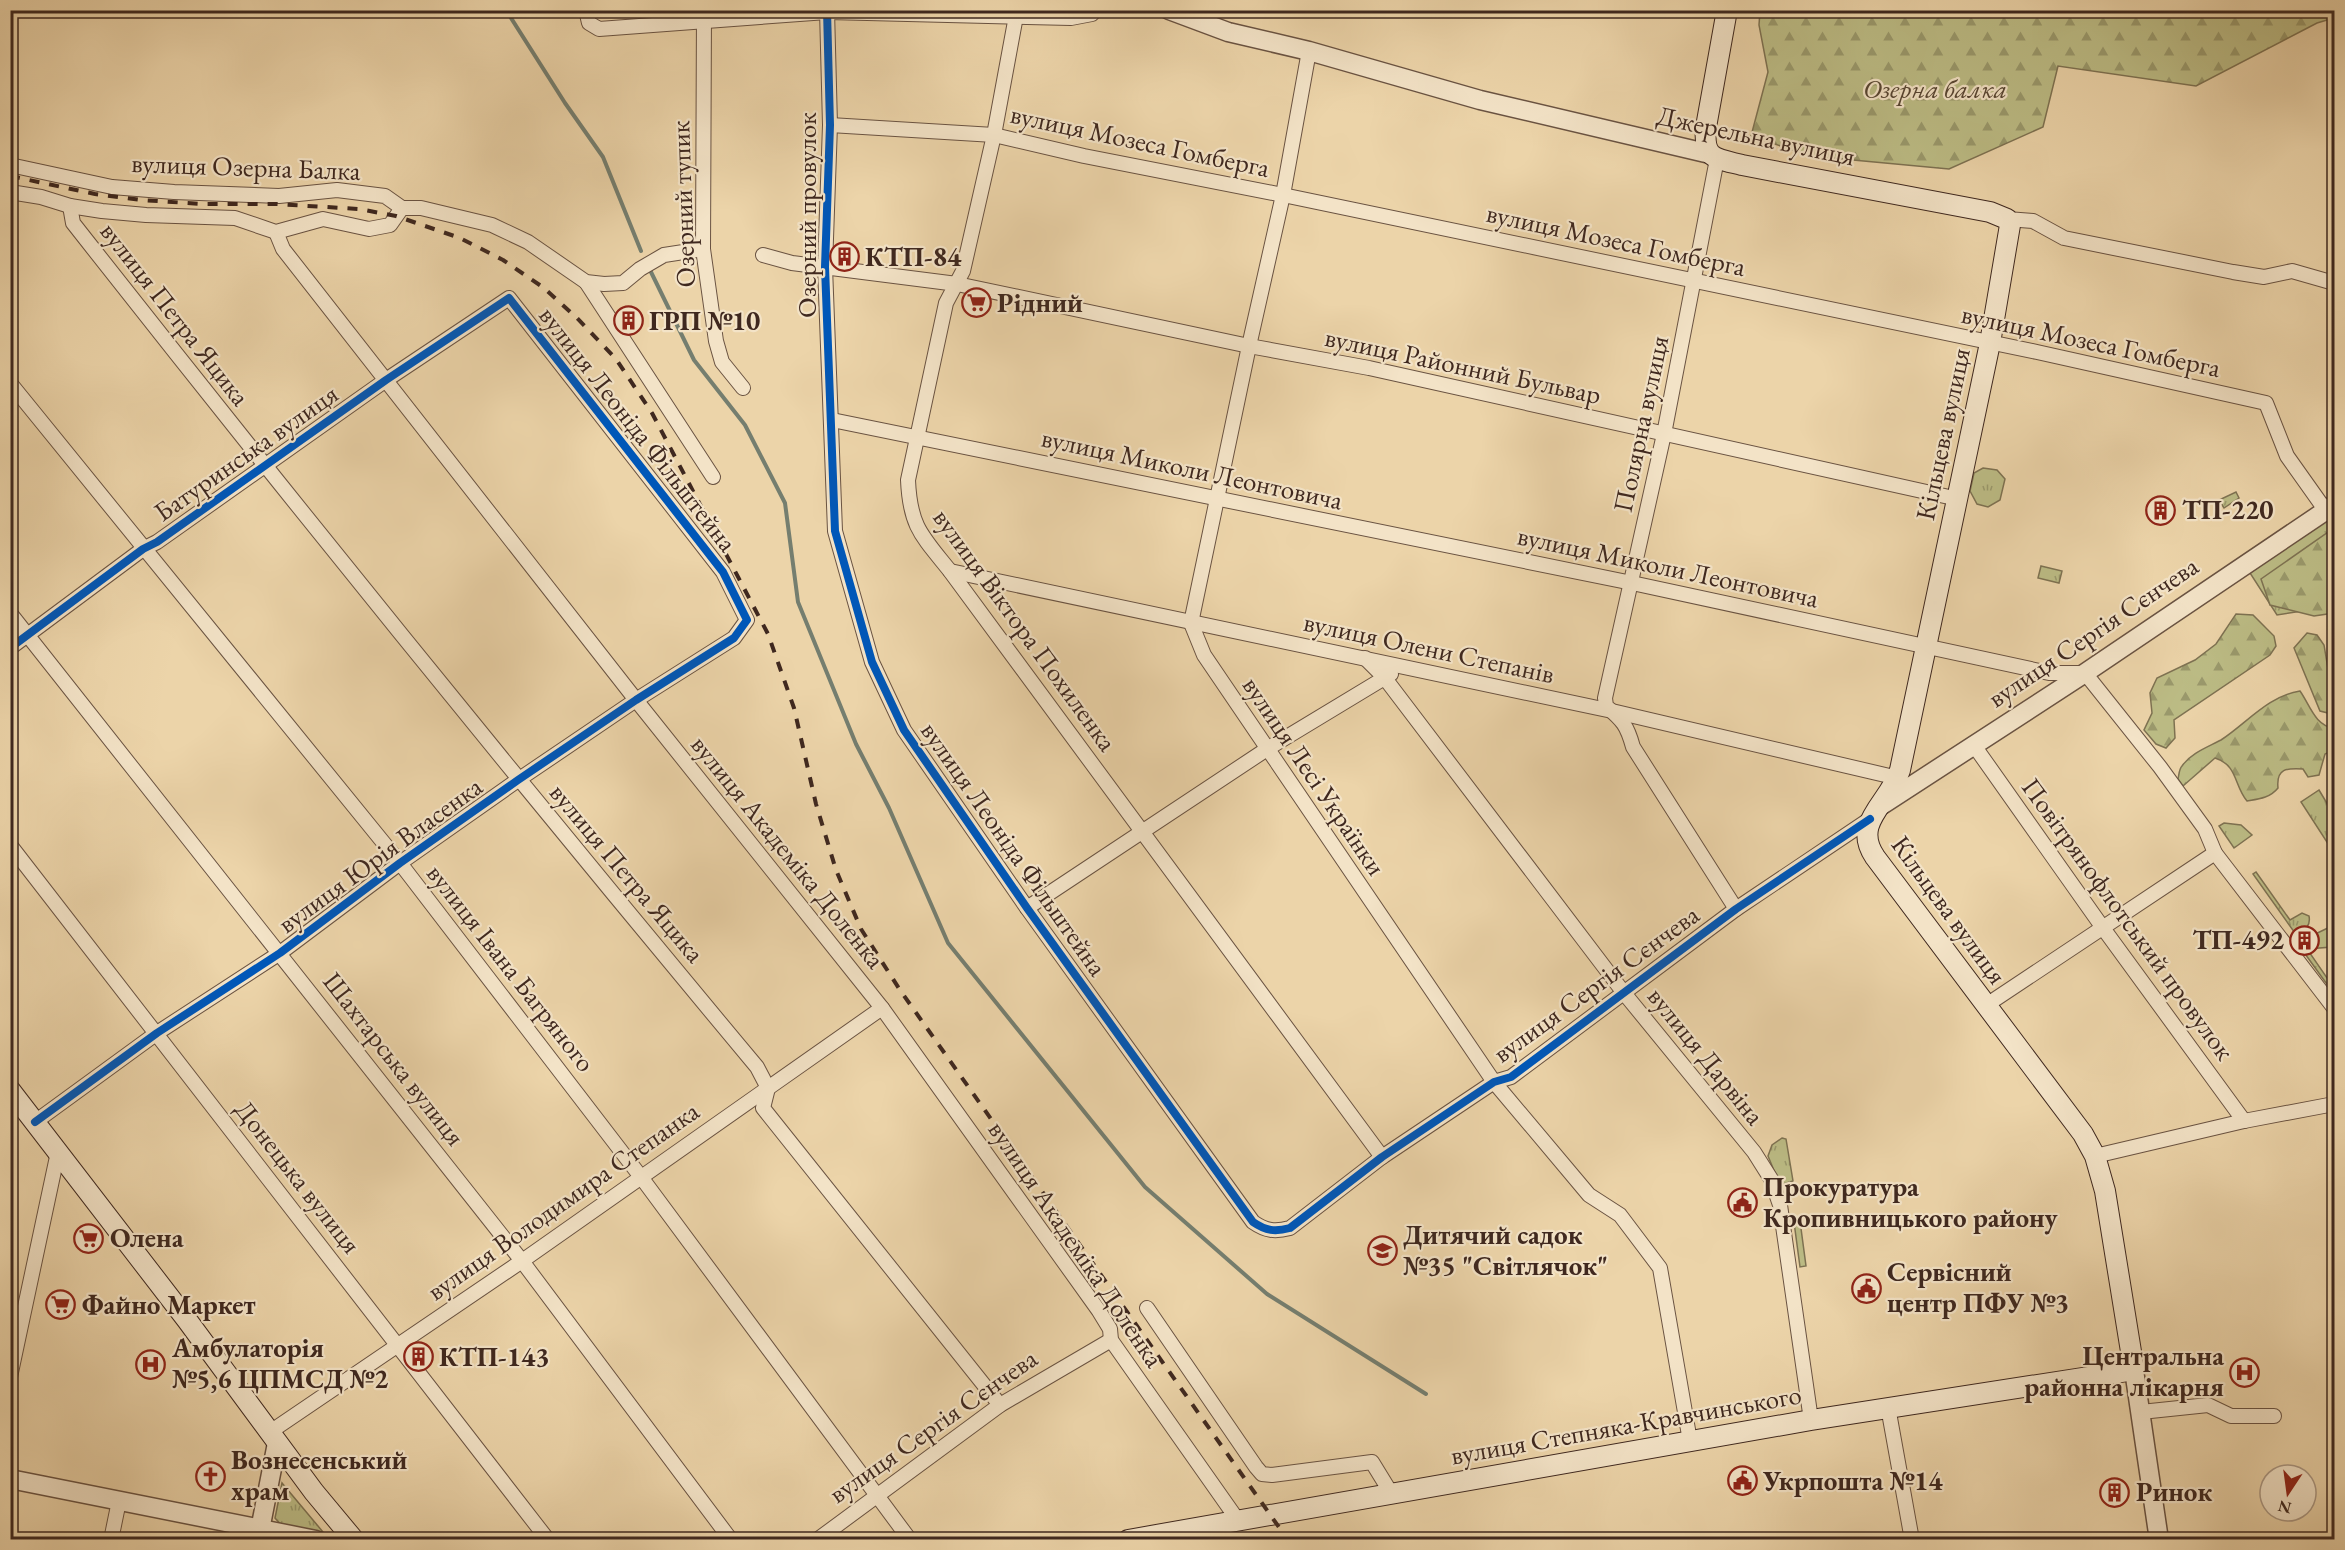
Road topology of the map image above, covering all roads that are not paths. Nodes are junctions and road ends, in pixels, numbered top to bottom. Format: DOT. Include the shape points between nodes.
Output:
graph roads {
  1 [pos="586,10"];
  2 [pos="1095,10"];
  3 [pos="1169,10"];
  4 [pos="1727,10"];
  5 [pos="827,11"];
  6 [pos="704,16"];
  7 [pos="1016,16"];
  8 [pos="1309,51"];
  9 [pos="830,124"];
  10 [pos="994,135"];
  11 [pos="1713,157"];
  12 [pos="10,165"];
  13 [pos="10,192"];
  14 [pos="1283,195"];
  15 [pos="70,206"];
  16 [pos="402,208"];
  17 [pos="2007,219"];
  18 [pos="276,232"];
  19 [pos="703,249"];
  20 [pos="763,255"];
  21 [pos="825,267"];
  22 [pos="1694,281"];
  23 [pos="586,282"];
  24 [pos="2334,283"];
  25 [pos="957,284"];
  26 [pos="509,298"];
  27 [pos="1990,343"];
  28 [pos="1249,346"];
  29 [pos="386,380"];
  30 [pos="10,383"];
  31 [pos="743,388"];
  32 [pos="832,420"];
  33 [pos="1664,434"];
  34 [pos="918,437"];
  35 [pos="263,466"];
  36 [pos="713,477"];
  37 [pos="1216,498"];
  38 [pos="1958,500"];
  39 [pos="2330,508"];
  40 [pos="142,549"];
  41 [pos="950,571"];
  42 [pos="1632,583"];
  43 [pos="10,613"];
  44 [pos="747,620"];
  45 [pos="1191,623"];
  46 [pos="28,635"];
  47 [pos="1927,646"];
  48 [pos="10,648"];
  49 [pos="1365,658"];
  50 [pos="1410,668"];
  51 [pos="2085,673"];
  52 [pos="1384,677"];
  53 [pos="636,700"];
  54 [pos="1612,711"];
  55 [pos="1973,744"];
  56 [pos="1266,749"];
  57 [pos="1898,778"];
  58 [pos="518,780"];
  59 [pos="1876,812"];
  60 [pos="1142,831"];
  61 [pos="10,845"];
  62 [pos="2215,853"];
  63 [pos="400,863"];
  64 [pos="1027,908"];
  65 [pos="1736,909"];
  66 [pos="2103,928"];
  67 [pos="280,953"];
  68 [pos="1624,993"];
  69 [pos="1985,1006"];
  70 [pos="882,1008"];
  71 [pos="2334,1008"];
  72 [pos="157,1033"];
  73 [pos="1494,1082"];
  74 [pos="768,1088"];
  75 [pos="10,1090"];
  76 [pos="2334,1104"];
  77 [pos="2244,1121"];
  78 [pos="35,1122"];
  79 [pos="58,1152"];
  80 [pos="2095,1156"];
  81 [pos="1382,1157"];
  82 [pos="641,1177"];
  83 [pos="1290,1228"];
  84 [pos="522,1261"];
  85 [pos="1147,1308"];
  86 [pos="13,1336"];
  87 [pos="1111,1340"];
  88 [pos="397,1344"];
  89 [pos="2134,1370"];
  90 [pos="10,1377"];
  91 [pos="1000,1405"];
  92 [pos="1888,1407"];
  93 [pos="2141,1412"];
  94 [pos="2274,1416"];
  95 [pos="1811,1420"];
  96 [pos="273,1437"];
  97 [pos="1690,1441"];
  98 [pos="10,1479"];
  99 [pos="1391,1493"];
  100 [pos="878,1495"];
  101 [pos="119,1501"];
  102 [pos="1237,1519"];
  103 [pos="259,1534"];
  104 [pos="111,1539"];
  105 [pos="316,1539"];
  106 [pos="354,1539"];
  107 [pos="548,1539"];
  108 [pos="731,1539"];
  109 [pos="818,1539"];
  110 [pos="910,1539"];
  111 [pos="1128,1539"];
  112 [pos="1912,1539"];
  113 [pos="2159,1539"];
  1 -- 6 [label="street" via="589,23 599,29"];
  2 -- 7 [label="street" via="1071,18"];
  3 -- 8 [label="street, Джерельна вулиця" via="1228,32"];
  4 -- 11 [label="main road" via="1706,127 1705,145"];
  5 -- 6 [label="street"];
  5 -- 7 [label="street"];
  5 -- 9 [label="street, Озерний провулок"];
  6 -- 19 [label="street, Озерний тупик"];
  7 -- 10 [label="street, вулиця Віктора Похиленка"];
  8 -- 11 [label="street, Джерельна вулиця" via="1480,100"];
  8 -- 14 [label="street"];
  9 -- 10 [label="street, вулиця Мозеса Гомберга"];
  9 -- 21 [label="street, Озерний провулок"];
  10 -- 14 [label="street, вулиця Мозеса Гомберга"];
  10 -- 25 [label="street, вулиця Віктора Похиленка"];
  11 -- 17 [label="main road, Джерельна вулиця" via="1989,212"];
  11 -- 22 [label="street, Полярна вулиця"];
  12 -- 16 [label="street, вулиця Озерна Балка" via="112,187 174,192 279,196 337,190 384,196"];
  13 -- 15 [label="street"];
  14 -- 22 [label="street, вулиця Мозеса Гомберга"];
  14 -- 28 [label="street"];
  15 -- 18 [label="street" via="146,215 235,218"];
  15 -- 35 [label="street, вулиця Петра Яцика" via="73,223"];
  16 -- 18 [label="street" via="390,225 369,229 323,219"];
  16 -- 23 [label="street, вулиця Озерна Балка" via="421,208 492,225 528,242"];
  17 -- 24 [label="street, Джерельна вулиця" via="2033,221 2064,238 2211,267 2265,277 2292,271"];
  17 -- 27 [label="main road, Кільцева вулиця" via="2010,234"];
  18 -- 29 [label="street, вулиця Академіка Доленка" via="283,249"];
  19 -- 23 [label="street" via="664,255 623,283"];
  19 -- 31 [label="street, Озерний тупик" via="722,362"];
  20 -- 21 [label="street"];
  21 -- 25 [label="street"];
  21 -- 32 [label="street, Озерний провулок"];
  22 -- 27 [label="street, вулиця Мозеса Гомберга"];
  22 -- 33 [label="street, Полярна вулиця"];
  23 -- 36 [label="street, вулиця Леоніда Фільштейна"];
  25 -- 28 [label="street, вулиця Районний Бульвар"];
  25 -- 34 [label="street, вулиця Віктора Похиленка" via="946,303"];
  26 -- 29 [label="street, Батуринська вулиця"];
  26 -- 44 [label="street, вулиця Леоніда Фільштейна" via="723,572"];
  27 -- 38 [label="main road, Кільцева вулиця"];
  27 -- 39 [label="street, вулиця Мозеса Гомберга" via="2266,403 2287,456"];
  28 -- 33 [label="street, вулиця Районний Бульвар" via="1369,368"];
  28 -- 37 [label="street"];
  29 -- 35 [label="street, Батуринська вулиця"];
  29 -- 53 [label="street, вулиця Академіка Доленка"];
  30 -- 40 [label="street, вулиця Івана Багряного"];
  32 -- 34 [label="street, вулиця Миколи Леонтовича"];
  32 -- 64 [label="street, вулиця Леоніда Фільштейна" via="835,531 872,662 904,730"];
  33 -- 38 [label="street, вулиця Районний Бульвар"];
  33 -- 42 [label="street, Полярна вулиця"];
  34 -- 37 [label="street, вулиця Миколи Леонтовича"];
  34 -- 41 [label="street, вулиця Віктора Похиленка" via="908,480 909,506 919,532"];
  35 -- 40 [label="street, Батуринська вулиця"];
  35 -- 58 [label="street, вулиця Петра Яцика"];
  37 -- 42 [label="street, вулиця Миколи Леонтовича"];
  37 -- 45 [label="street"];
  38 -- 47 [label="main road, Кільцева вулиця"];
  39 -- 51 [label="street, вулиця Сергія Сєнчева"];
  40 -- 46 [label="street, Батуринська вулиця"];
  40 -- 63 [label="street, вулиця Івана Багряного"];
  41 -- 45 [label="street, вулиця Олени Степанів"];
  41 -- 60 [label="street, вулиця Віктора Похиленка"];
  42 -- 47 [label="street, вулиця Миколи Леонтовича"];
  42 -- 54 [label="street, Полярна вулиця" via="1605,698"];
  43 -- 46 [label="street, Шахтарська вулиця"];
  44 -- 53 [label="street, вулиця Юрія Власенка" via="734,638"];
  45 -- 49 [label="street, вулиця Олени Степанів"];
  45 -- 56 [label="street, вулиця Лесі Українки" via="1204,655"];
  46 -- 48 [label="street, Батуринська вулиця"];
  46 -- 67 [label="street, Шахтарська вулиця"];
  47 -- 51 [label="street, вулиця Миколи Леонтовича" via="2049,673"];
  47 -- 57 [label="main road, Кільцева вулиця"];
  49 -- 50 [label="street, вулиця Олени Степанів"];
  49 -- 52 [label="street, вулиця Дарвіна"];
  50 -- 52 [label="street"];
  50 -- 54 [label="street, вулиця Олени Степанів"];
  51 -- 55 [label="street, вулиця Сергія Сєнчева"];
  51 -- 62 [label="street" via="2205,829"];
  52 -- 56 [label="street"];
  52 -- 68 [label="street, вулиця Дарвіна"];
  53 -- 58 [label="street, вулиця Юрія Власенка"];
  53 -- 70 [label="street, вулиця Академіка Доленка"];
  54 -- 57 [label="street, вулиця Олени Степанів"];
  54 -- 65 [label="street" via="1623,719 1633,747"];
  55 -- 59 [label="street, вулиця Сергія Сєнчева"];
  55 -- 66 [label="street, Повітрянофлотський провулок"];
  56 -- 60 [label="street"];
  56 -- 73 [label="street, вулиця Лесі Українки"];
  57 -- 59 [label="main road, Кільцева вулиця"];
  58 -- 63 [label="street, вулиця Юрія Власенка"];
  58 -- 74 [label="street, вулиця Петра Яцика" via="757,1067"];
  59 -- 65 [label="street, вулиця Сергія Сєнчева"];
  59 -- 69 [label="main road, Кільцева вулиця" via="1866,836 1871,851"];
  60 -- 64 [label="street"];
  60 -- 81 [label="street, вулиця Віктора Похиленка"];
  61 -- 72 [label="street, Донецька вулиця"];
  62 -- 66 [label="street"];
  62 -- 71 [label="street"];
  63 -- 67 [label="street, вулиця Юрія Власенка"];
  63 -- 82 [label="street, вулиця Івана Багряного"];
  64 -- 83 [label="street, вулиця Леоніда Фільштейна" via="1253,1221 1263,1229 1277,1232"];
  65 -- 68 [label="street, вулиця Сергія Сєнчева"];
  66 -- 69 [label="street"];
  66 -- 77 [label="street, Повітрянофлотський провулок"];
  67 -- 72 [label="street, вулиця Юрія Власенка"];
  67 -- 84 [label="street, Шахтарська вулиця"];
  68 -- 73 [label="street, вулиця Сергія Сєнчева" via="1511,1077"];
  68 -- 95 [label="street, вулиця Дарвіна" via="1754,1152 1771,1179 1780,1205"];
  69 -- 80 [label="main road, Кільцева вулиця" via="2083,1134"];
  70 -- 74 [label="street, вулиця Володимира Степанка"];
  70 -- 87 [label="street, вулиця Академіка Доленка" via="1099,1311 1110,1329"];
  72 -- 78 [label="street, вулиця Юрія Власенка"];
  72 -- 88 [label="street, Донецька вулиця"];
  73 -- 81 [label="street, вулиця Сергія Сєнчева"];
  73 -- 97 [label="street, вулиця Лесі Українки" via="1589,1195 1620,1215 1660,1268"];
  74 -- 82 [label="street, вулиця Володимира Степанка"];
  74 -- 91 [label="street, вулиця Петра Яцика" via="764,1108"];
  75 -- 78 [label="main road"];
  76 -- 77 [label="street"];
  77 -- 80 [label="street"];
  78 -- 79 [label="main road"];
  79 -- 86 [label="street"];
  79 -- 96 [label="main road"];
  80 -- 89 [label="main road, Кільцева вулиця" via="2105,1191"];
  81 -- 83 [label="street, вулиця Сергія Сєнчева"];
  82 -- 84 [label="street, вулиця Володимира Степанка"];
  82 -- 100 [label="street, вулиця Івана Багряного"];
  84 -- 88 [label="street, вулиця Володимира Степанка"];
  84 -- 108 [label="street, Шахтарська вулиця"];
  85 -- 99 [label="street" via="1262,1473 1372,1462"];
  86 -- 90 [label="street"];
  87 -- 91 [label="street, вулиця Сергія Сєнчева"];
  87 -- 102 [label="street, вулиця Академіка Доленка"];
  88 -- 96 [label="street, вулиця Володимира Степанка"];
  88 -- 107 [label="street, Донецька вулиця"];
  89 -- 92 [label="main road, вулиця Степняка-Кравчинського"];
  89 -- 93 [label="street, Кільцева вулиця"];
  91 -- 100 [label="street, вулиця Сергія Сєнчева"];
  92 -- 95 [label="main road, вулиця Степняка-Кравчинського"];
  92 -- 112 [label="street"];
  93 -- 94 [label="street" via="2208,1405 2231,1416"];
  93 -- 113 [label="street, Кільцева вулиця"];
  95 -- 97 [label="main road, вулиця Степняка-Кравчинського"];
  96 -- 103 [label="street"];
  96 -- 106 [label="main road"];
  97 -- 99 [label="main road, вулиця Степняка-Кравчинського"];
  98 -- 101 [label="street"];
  99 -- 102 [label="main road, вулиця Степняка-Кравчинського"];
  100 -- 109 [label="street, вулиця Сергія Сєнчева"];
  100 -- 110 [label="street, вулиця Івана Багряного"];
  101 -- 103 [label="street"];
  101 -- 104 [label="street"];
  102 -- 111 [label="main road, вулиця Степняка-Кравчинського"];
  103 -- 105 [label="street"];
}
